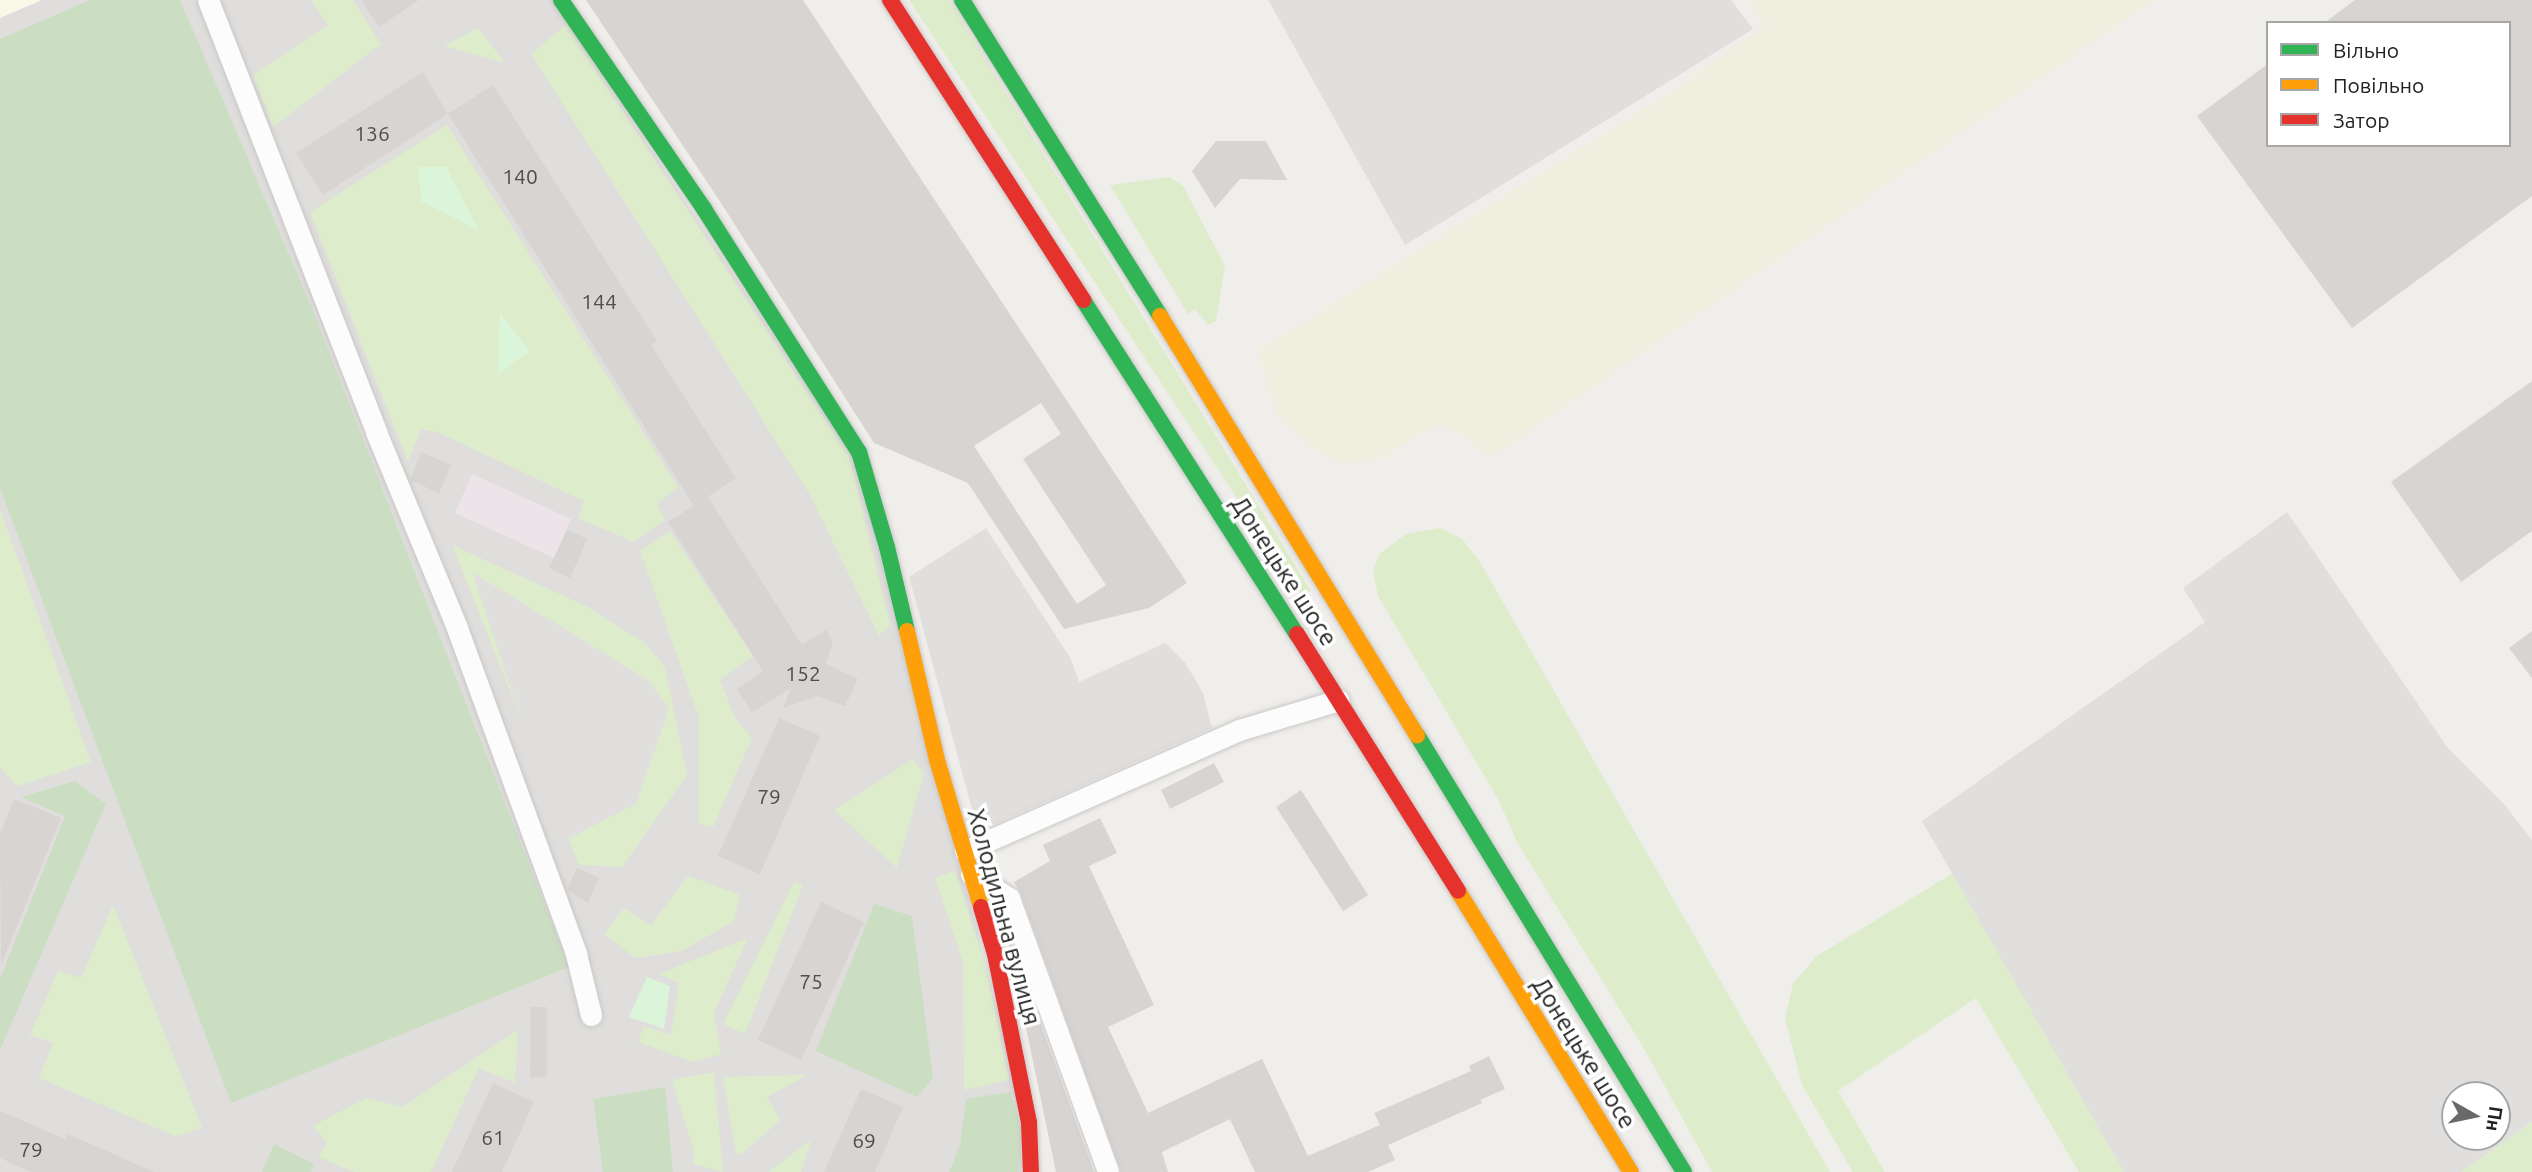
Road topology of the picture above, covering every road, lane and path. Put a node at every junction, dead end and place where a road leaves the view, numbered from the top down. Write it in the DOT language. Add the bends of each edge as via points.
graph roads {
  1 [pos="208,0"];
  2 [pos="561,0"];
  3 [pos="890,0"];
  4 [pos="962,0"];
  5 [pos="1339,700"];
  6 [pos="965,851"];
  7 [pos="971,874"];
  8 [pos="592,1015"];
  9 [pos="1031,1172"];
  10 [pos="1108,1172"];
  11 [pos="1631,1172"];
  12 [pos="1684,1172"];
  1 -- 8 [label="street" via="457,628 576,954"];
  2 -- 6 [label="main road, Холодильна вулиця" via="705,208 859,452 887,547 937,760"];
  3 -- 5 [label="main road, Донецьке шосе"];
  4 -- 12 [label="main road, Донецьке шосе"];
  5 -- 6 [label="street" via="1239,730"];
  5 -- 11 [label="main road, Донецьке шосе"];
  6 -- 7 [label="main road, Холодильна вулиця"];
  7 -- 9 [label="main road, Холодильна вулиця" via="1014,1039 1029,1123"];
  7 -- 10 [label="street" via="1009,898"];
}
